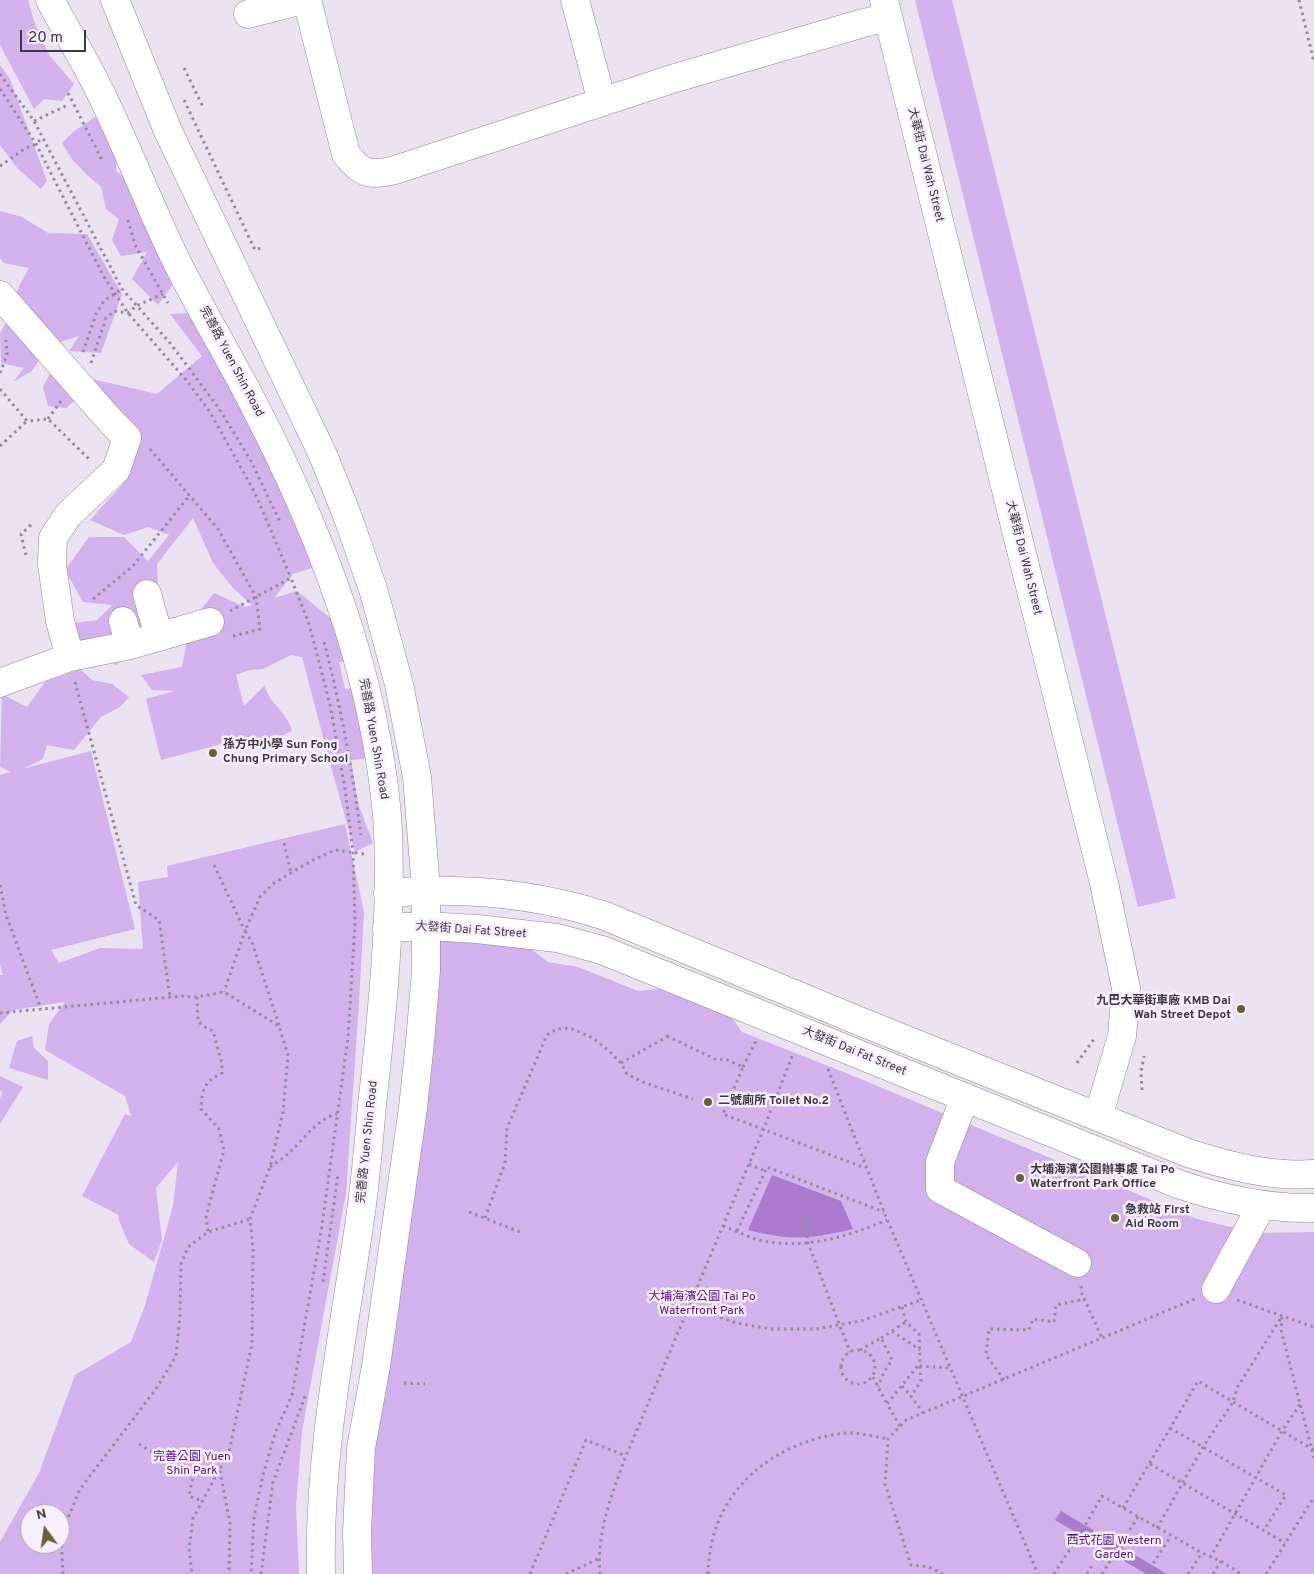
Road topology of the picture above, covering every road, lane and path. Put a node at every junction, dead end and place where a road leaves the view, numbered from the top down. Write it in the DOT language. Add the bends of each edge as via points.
graph roads {
  1 [pos="50,0"];
  2 [pos="115,0"];
  3 [pos="303,0"];
  4 [pos="307,0"];
  5 [pos="575,0"];
  6 [pos="1299,0"];
  7 [pos="886,8"];
  8 [pos="248,14"];
  9 [pos="1314,62"];
  10 [pos="184,68"];
  11 [pos="0,74"];
  12 [pos="0,89"];
  13 [pos="68,93"];
  14 [pos="182,94"];
  15 [pos="602,102"];
  16 [pos="68,105"];
  17 [pos="204,109"];
  18 [pos="34,121"];
  19 [pos="42,138"];
  20 [pos="36,144"];
  21 [pos="103,162"];
  22 [pos="0,166"];
  23 [pos="127,213"];
  24 [pos="261,248"];
  25 [pos="122,288"];
  26 [pos="115,294"];
  27 [pos="162,294"];
  28 [pos="0,295"];
  29 [pos="168,302"];
  30 [pos="136,306"];
  31 [pos="128,313"];
  32 [pos="5,333"];
  33 [pos="0,373"];
  34 [pos="71,376"];
  35 [pos="48,419"];
  36 [pos="27,421"];
  37 [pos="0,446"];
  38 [pos="148,446"];
  39 [pos="189,496"];
  40 [pos="283,530"];
  41 [pos="291,578"];
  42 [pos="147,594"];
  43 [pos="256,597"];
  44 [pos="94,598"];
  45 [pos="216,630"];
  46 [pos="323,636"];
  47 [pos="159,637"];
  48 [pos="72,668"];
  49 [pos="0,683"];
  50 [pos="362,836"];
  51 [pos="284,843"];
  52 [pos="363,845"];
  53 [pos="352,852"];
  54 [pos="372,857"];
  55 [pos="214,865"];
  56 [pos="291,873"];
  57 [pos="0,885"];
  58 [pos="426,890"];
  59 [pos="388,893"];
  60 [pos="427,926"];
  61 [pos="387,928"];
  62 [pos="245,931"];
  63 [pos="224,992"];
  64 [pos="197,997"];
  65 [pos="170,998"];
  66 [pos="41,1009"];
  67 [pos="0,1013"];
  68 [pos="279,1026"];
  69 [pos="761,1032"];
  70 [pos="796,1047"];
  71 [pos="621,1063"];
  72 [pos="743,1067"];
  73 [pos="828,1068"];
  74 [pos="964,1097"];
  75 [pos="694,1098"];
  76 [pos="337,1114"];
  77 [pos="1098,1117"];
  78 [pos="764,1128"];
  79 [pos="749,1164"];
  80 [pos="270,1167"];
  81 [pos="340,1167"];
  82 [pos="866,1169"];
  83 [pos="765,1171"];
  84 [pos="1314,1174"];
  85 [pos="1152,1194"];
  86 [pos="1262,1205"];
  87 [pos="1314,1208"];
  88 [pos="470,1212"];
  89 [pos="884,1212"];
  90 [pos="805,1216"];
  91 [pos="485,1218"];
  92 [pos="1144,1218"];
  93 [pos="250,1219"];
  94 [pos="887,1220"];
  95 [pos="723,1226"];
  96 [pos="738,1231"];
  97 [pos="208,1232"];
  98 [pos="520,1232"];
  99 [pos="808,1243"];
  100 [pos="1077,1263"];
  101 [pos="323,1282"];
  102 [pos="1216,1289"];
  103 [pos="1085,1299"];
  104 [pos="921,1300"];
  105 [pos="690,1306"];
  106 [pos="902,1306"];
  107 [pos="1282,1316"];
  108 [pos="906,1322"];
  109 [pos="840,1325"];
  110 [pos="1314,1326"];
  111 [pos="892,1331"];
  112 [pos="881,1338"];
  113 [pos="1102,1338"];
  114 [pos="860,1350"];
  115 [pos="920,1350"];
  116 [pos="850,1352"];
  117 [pos="920,1364"];
  118 [pos="950,1368"];
  119 [pos="873,1377"];
  120 [pos="1004,1380"];
  121 [pos="404,1383"];
  122 [pos="425,1384"];
  123 [pos="902,1386"];
  124 [pos="878,1387"];
  125 [pos="307,1388"];
  126 [pos="911,1396"];
  127 [pos="962,1398"];
  128 [pos="1233,1402"];
  129 [pos="1301,1403"];
  130 [pos="887,1404"];
  131 [pos="923,1414"];
  132 [pos="900,1426"];
  133 [pos="1170,1428"];
  134 [pos="1282,1431"];
  135 [pos="888,1438"];
  136 [pos="139,1444"];
  137 [pos="1204,1447"];
  138 [pos="1313,1450"];
  139 [pos="626,1456"];
  140 [pos="1314,1458"];
  141 [pos="1150,1464"];
  142 [pos="220,1470"];
  143 [pos="1256,1477"];
  144 [pos="1183,1484"];
  145 [pos="1314,1497"];
  146 [pos="202,1501"];
  147 [pos="1123,1508"];
  148 [pos="1236,1513"];
  149 [pos="1138,1517"];
  150 [pos="1157,1528"];
  151 [pos="1264,1530"];
  152 [pos="1171,1536"];
  153 [pos="1285,1543"];
  154 [pos="1202,1553"];
  155 [pos="1210,1558"];
  156 [pos="598,1559"];
  157 [pos="1221,1561"];
  158 [pos="1092,1565"];
  159 [pos="63,1574"];
  160 [pos="192,1574"];
  161 [pos="229,1574"];
  162 [pos="251,1574"];
  163 [pos="261,1574"];
  164 [pos="321,1574"];
  165 [pos="358,1574"];
  166 [pos="530,1574"];
  167 [pos="566,1574"];
  168 [pos="600,1574"];
  169 [pos="708,1574"];
  170 [pos="943,1574"];
  171 [pos="1038,1574"];
  172 [pos="1054,1574"];
  173 [pos="1087,1574"];
  174 [pos="1102,1574"];
  175 [pos="1146,1574"];
  176 [pos="1188,1574"];
  177 [pos="1212,1574"];
  178 [pos="1241,1574"];
  179 [pos="1266,1574"];
  1 -- 54 [label="main road, 完善路 Yuen Shin Road" via="104,98 173,256 256,409 325,561 350,632 379,757 387,813"];
  2 -- 58 [label="main road" via="168,131 323,455 373,589 409,730 418,786"];
  3 -- 8 [label="main road"];
  4 -- 15 [label="main road" via="346,154 365,172 377,175 395,170"];
  5 -- 15 [label="main road"];
  6 -- 9 [label="path"];
  7 -- 15 [label="main road" via="860,24"];
  7 -- 77 [label="main road, 大華街 Dai Wah Street" via="1104,883 1126,988 1122,1036"];
  10 -- 17 [label="path"];
  11 -- 18 [label="path"];
  12 -- 20 [label="path"];
  13 -- 21 [label="path"];
  14 -- 24 [label="path" via="255,250"];
  16 -- 18 [label="path"];
  18 -- 19 [label="path"];
  19 -- 20 [label="path"];
  19 -- 25 [label="path"];
  20 -- 22 [label="path"];
  20 -- 26 [label="path"];
  23 -- 27 [label="path" via="135,246"];
  25 -- 26 [label="path"];
  25 -- 30 [label="path"];
  26 -- 31 [label="path"];
  26 -- 34 [label="path" via="104,301 96,314"];
  27 -- 29 [label="path"];
  27 -- 30 [label="path"];
  28 -- 34 [label="main road"];
  30 -- 31 [label="path"];
  30 -- 40 [label="path" via="170,343 218,407 250,459"];
  31 -- 34 [label="path" via="114,311 106,318 91,364"];
  31 -- 41 [label="path" via="210,412 255,493"];
  32 -- 33 [label="path" via="7,355"];
  34 -- 35 [label="path"];
  34 -- 48 [label="main road" via="127,438 116,470 68,515 53,538 52,564 60,621"];
  36 -- 37 [label="path"];
  38 -- 39 [label="path"];
  39 -- 43 [label="path" via="218,529"];
  39 -- 44 [label="path" via="133,566"];
  41 -- 43 [label="path"];
  41 -- 53 [label="path" via="309,624 330,704"];
  42 -- 47 [label="main road"];
  43 -- 45 [label="path"];
  43 -- 45 [label="path" via="260,629"];
  45 -- 47 [label="main road"];
  46 -- 50 [label="path" via="348,744"];
  47 -- 48 [label="main road" via="126,633"];
  48 -- 49 [label="main road"];
  48 -- 65 [label="path" via="136,905 159,920"];
  51 -- 56 [label="path"];
  52 -- 54 [label="path"];
  53 -- 54 [label="path"];
  53 -- 56 [label="path" via="335,850"];
  53 -- 76 [label="path" via="355,924 348,1038"];
  54 -- 59 [label="main road, 完善路 Yuen Shin Road"];
  55 -- 62 [label="path"];
  56 -- 62 [label="path" via="260,897"];
  57 -- 66 [label="path" via="6,915"];
  58 -- 59 [label="main road"];
  58 -- 60 [label="main road"];
  58 -- 77 [label="main road" via="529,897 605,916"];
  59 -- 61 [label="main road, 完善路 Yuen Shin Road"];
  60 -- 61 [label="main road, 大發街 Dai Fat Street"];
  60 -- 74 [label="main road, 大發街 Dai Fat Street" via="557,938 602,950"];
  60 -- 165 [label="main road" via="413,1108 361,1448"];
  61 -- 164 [label="main road, 完善路 Yuen Shin Road" via="380,1034 361,1211 327,1440"];
  62 -- 63 [label="path"];
  62 -- 68 [label="path" via="252,942"];
  63 -- 64 [label="path"];
  63 -- 68 [label="path"];
  64 -- 65 [label="path"];
  64 -- 97 [label="path" via="198,1021 213,1031 222,1064 222,1072 211,1078 202,1092 201,1101 201,1109 219,1129 224,1150 206,1216"];
  65 -- 66 [label="path"];
  66 -- 67 [label="path"];
  68 -- 80 [label="path" via="288,1055 283,1112"];
  69 -- 72 [label="path"];
  70 -- 78 [label="path"];
  71 -- 72 [label="path" via="668,1036 717,1060 725,1059"];
  71 -- 75 [label="path" via="627,1074"];
  71 -- 91 [label="path" via="593,1038 570,1028 557,1029 547,1035 507,1128 505,1163"];
  72 -- 78 [label="path" via="723,1114"];
  73 -- 82 [label="path"];
  74 -- 86 [label="main road, 大發街 Dai Fat Street" via="1178,1184"];
  74 -- 100 [label="main road" via="940,1162 940,1189"];
  76 -- 80 [label="path" via="317,1126"];
  76 -- 162 [label="path" via="321,1232 292,1395 276,1432 254,1517"];
  77 -- 84 [label="main road" via="1225,1165 1278,1174"];
  78 -- 79 [label="path"];
  78 -- 82 [label="path"];
  79 -- 83 [label="path"];
  79 -- 95 [label="path"];
  80 -- 93 [label="path"];
  81 -- 101 [label="path"];
  82 -- 89 [label="path"];
  83 -- 89 [label="path" via="767,1167"];
  83 -- 96 [label="path"];
  85 -- 92 [label="path"];
  86 -- 87 [label="main road, 大發街 Dai Fat Street"];
  86 -- 102 [label="main road"];
  88 -- 91 [label="path"];
  89 -- 94 [label="path"];
  90 -- 99 [label="path"];
  91 -- 98 [label="path"];
  93 -- 97 [label="path"];
  93 -- 142 [label="path" via="252,1344 229,1452"];
  94 -- 99 [label="path" via="838,1238"];
  94 -- 104 [label="path"];
  95 -- 96 [label="path"];
  95 -- 105 [label="path"];
  96 -- 99 [label="path" via="761,1240 792,1245"];
  97 -- 159 [label="path" via="188,1247 181,1264 176,1356 156,1389 80,1489 61,1535"];
  99 -- 109 [label="path"];
  100 -- 103 [label="path"];
  102 -- 107 [label="path"];
  102 -- 113 [label="path"];
  103 -- 113 [label="path"];
  103 -- 120 [label="path" via="1056,1305 1054,1322 1033,1319 1029,1330 989,1329 986,1355"];
  104 -- 106 [label="path"];
  104 -- 118 [label="path"];
  105 -- 109 [label="path" via="736,1323 771,1329 816,1329"];
  105 -- 139 [label="path"];
  106 -- 108 [label="path"];
  106 -- 109 [label="path" via="860,1322"];
  107 -- 110 [label="path"];
  107 -- 128 [label="path" via="1236,1390"];
  107 -- 129 [label="path" via="1282,1330"];
  108 -- 111 [label="path"];
  108 -- 115 [label="path" via="919,1334"];
  109 -- 116 [label="path"];
  111 -- 112 [label="path"];
  111 -- 115 [label="path"];
  112 -- 114 [label="path"];
  112 -- 124 [label="path" via="892,1360"];
  113 -- 120 [label="path"];
  114 -- 116 [label="path"];
  114 -- 119 [label="path" via="874,1359"];
  115 -- 117 [label="path"];
  116 -- 119 [label="path" via="840,1367 848,1382 857,1385"];
  117 -- 118 [label="path"];
  117 -- 123 [label="path"];
  117 -- 126 [label="path" via="921,1380"];
  118 -- 127 [label="path"];
  119 -- 124 [label="path"];
  120 -- 127 [label="path"];
  121 -- 122 [label="path"];
  123 -- 126 [label="path"];
  123 -- 130 [label="path"];
  124 -- 130 [label="path"];
  125 -- 163 [label="path" via="273,1482"];
  126 -- 131 [label="path"];
  127 -- 131 [label="path"];
  127 -- 171 [label="path"];
  128 -- 133 [label="path" via="1198,1381"];
  128 -- 134 [label="path"];
  128 -- 137 [label="path"];
  129 -- 134 [label="path"];
  129 -- 138 [label="path"];
  130 -- 132 [label="path"];
  131 -- 132 [label="path" via="906,1420"];
  132 -- 135 [label="path"];
  133 -- 137 [label="path"];
  133 -- 141 [label="path"];
  134 -- 138 [label="path"];
  134 -- 143 [label="path"];
  135 -- 169 [label="path" via="850,1433 819,1438 780,1452 756,1470 723,1510 714,1534"];
  135 -- 170 [label="path" via="885,1484 911,1565 929,1567"];
  136 -- 146 [label="path" via="193,1477 189,1496"];
  137 -- 143 [label="path"];
  137 -- 144 [label="path"];
  138 -- 140 [label="path"];
  139 -- 156 [label="path" via="609,1500"];
  139 -- 166 [label="path" via="586,1440"];
  141 -- 144 [label="path"];
  141 -- 147 [label="path"];
  142 -- 146 [label="path"];
  142 -- 161 [label="path" via="230,1524"];
  143 -- 148 [label="path"];
  143 -- 151 [label="path" via="1286,1495"];
  144 -- 148 [label="path"];
  144 -- 150 [label="path"];
  145 -- 153 [label="path"];
  146 -- 160 [label="path" via="193,1518 189,1549"];
  147 -- 149 [label="path"];
  147 -- 172 [label="path" via="1102,1496"];
  148 -- 151 [label="path"];
  148 -- 155 [label="path"];
  149 -- 150 [label="path"];
  149 -- 174 [label="path"];
  150 -- 152 [label="path"];
  151 -- 153 [label="path"];
  152 -- 154 [label="path"];
  152 -- 175 [label="path"];
  153 -- 179 [label="path"];
  154 -- 155 [label="path"];
  154 -- 176 [label="path"];
  155 -- 157 [label="path"];
  156 -- 167 [label="path"];
  156 -- 168 [label="path"];
  157 -- 177 [label="path"];
  157 -- 178 [label="path"];
  158 -- 173 [label="path"];
}
